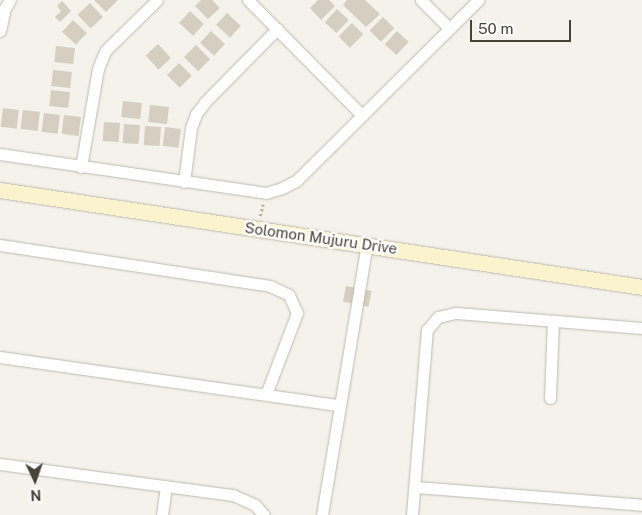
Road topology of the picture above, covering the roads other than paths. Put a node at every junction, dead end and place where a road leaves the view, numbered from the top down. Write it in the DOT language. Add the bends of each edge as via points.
graph roads {
  1 [pos="10,0"];
  2 [pos="157,0"];
  3 [pos="248,0"];
  4 [pos="421,0"];
  5 [pos="478,0"];
  6 [pos="277,28"];
  7 [pos="449,28"];
  8 [pos="0,31"];
  9 [pos="362,115"];
  10 [pos="0,154"];
  11 [pos="81,167"];
  12 [pos="184,182"];
  13 [pos="0,190"];
  14 [pos="367,244"];
  15 [pos="0,245"];
  16 [pos="642,287"];
  17 [pos="553,321"];
  18 [pos="642,328"];
  19 [pos="0,357"];
  20 [pos="266,394"];
  21 [pos="550,398"];
  22 [pos="339,405"];
  23 [pos="0,464"];
  24 [pos="166,486"];
  25 [pos="415,487"];
  26 [pos="642,505"];
  27 [pos="162,515"];
  28 [pos="264,515"];
  29 [pos="322,515"];
  30 [pos="412,515"];
  1 -- 8 [label="street"];
  2 -- 11 [label="street" via="106,50 98,69"];
  3 -- 6 [label="street"];
  4 -- 7 [label="street"];
  5 -- 7 [label="street"];
  6 -- 9 [label="street"];
  6 -- 12 [label="street" via="196,114"];
  7 -- 9 [label="street"];
  9 -- 12 [label="street" via="296,181 266,193"];
  10 -- 11 [label="street"];
  11 -- 12 [label="street"];
  13 -- 14 [label="street, Solomon Mujuru Drive"];
  14 -- 16 [label="street, Solomon Mujuru Drive"];
  14 -- 22 [label="street"];
  15 -- 20 [label="street" via="270,286 289,295 297,313"];
  17 -- 18 [label="street"];
  17 -- 21 [label="street"];
  17 -- 25 [label="street" via="456,313 438,318 427,330"];
  19 -- 20 [label="street"];
  20 -- 22 [label="street"];
  22 -- 29 [label="street"];
  23 -- 24 [label="street"];
  24 -- 27 [label="street"];
  24 -- 28 [label="street" via="234,495 255,505"];
  25 -- 26 [label="street"];
  25 -- 30 [label="street"];
}
